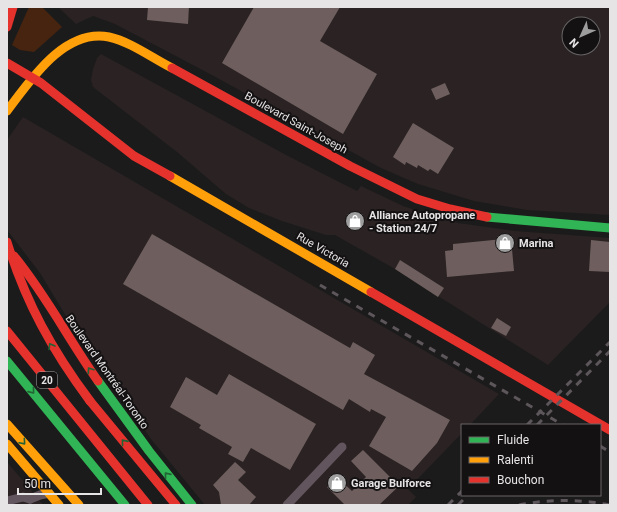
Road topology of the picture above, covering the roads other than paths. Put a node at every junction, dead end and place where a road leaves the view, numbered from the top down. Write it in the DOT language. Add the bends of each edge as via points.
graph roads {
  1 [pos="13,7"];
  2 [pos="7,26"];
  3 [pos="7,63"];
  4 [pos="32,77"];
  5 [pos="7,111"];
  6 [pos="610,228"];
  7 [pos="7,242"];
  8 [pos="7,249"];
  9 [pos="7,331"];
  10 [pos="7,361"];
  11 [pos="7,424"];
  12 [pos="600,424"];
  13 [pos="601,425"];
  14 [pos="610,430"];
  15 [pos="7,444"];
  16 [pos="342,447"];
  17 [pos="49,494"];
  18 [pos="7,501"];
  19 [pos="32,502"];
  20 [pos="59,505"];
  21 [pos="79,505"];
  22 [pos="125,505"];
  23 [pos="148,505"];
  24 [pos="176,505"];
  25 [pos="192,505"];
  26 [pos="287,505"];
  1 -- 2 [label="main road"];
  3 -- 4 [label="main road, Rue Victoria"];
  4 -- 5 [label="main road, Boulevard Saint-Joseph"];
  4 -- 6 [label="main road, Boulevard Saint-Joseph" via="55,55 77,41 94,37 114,39 350,166 417,199 487,217"];
  4 -- 12 [label="main road, Rue Victoria" via="134,156"];
  24 -- 7 [label="main road, one-way, bridge" via="62,363 37,321 22,288"];
  25 -- 8 [label="main road, Boulevard Montréal-Toronto, one-way" via="113,404 28,274"];
  9 -- 23 [label="main road, 20"];
  10 -- 22 [label="main road, 20, one-way"];
  11 -- 21 [label="main road, one-way"];
  13 -- 14 [label="main road, Rue Victoria"];
  15 -- 17 [label="main road"];
  16 -- 26 [label="street"];
  17 -- 19 [label="street" via="40,495"];
  17 -- 20 [label="main road"];
  18 -- 19 [label="street" via="23,497"];
}
